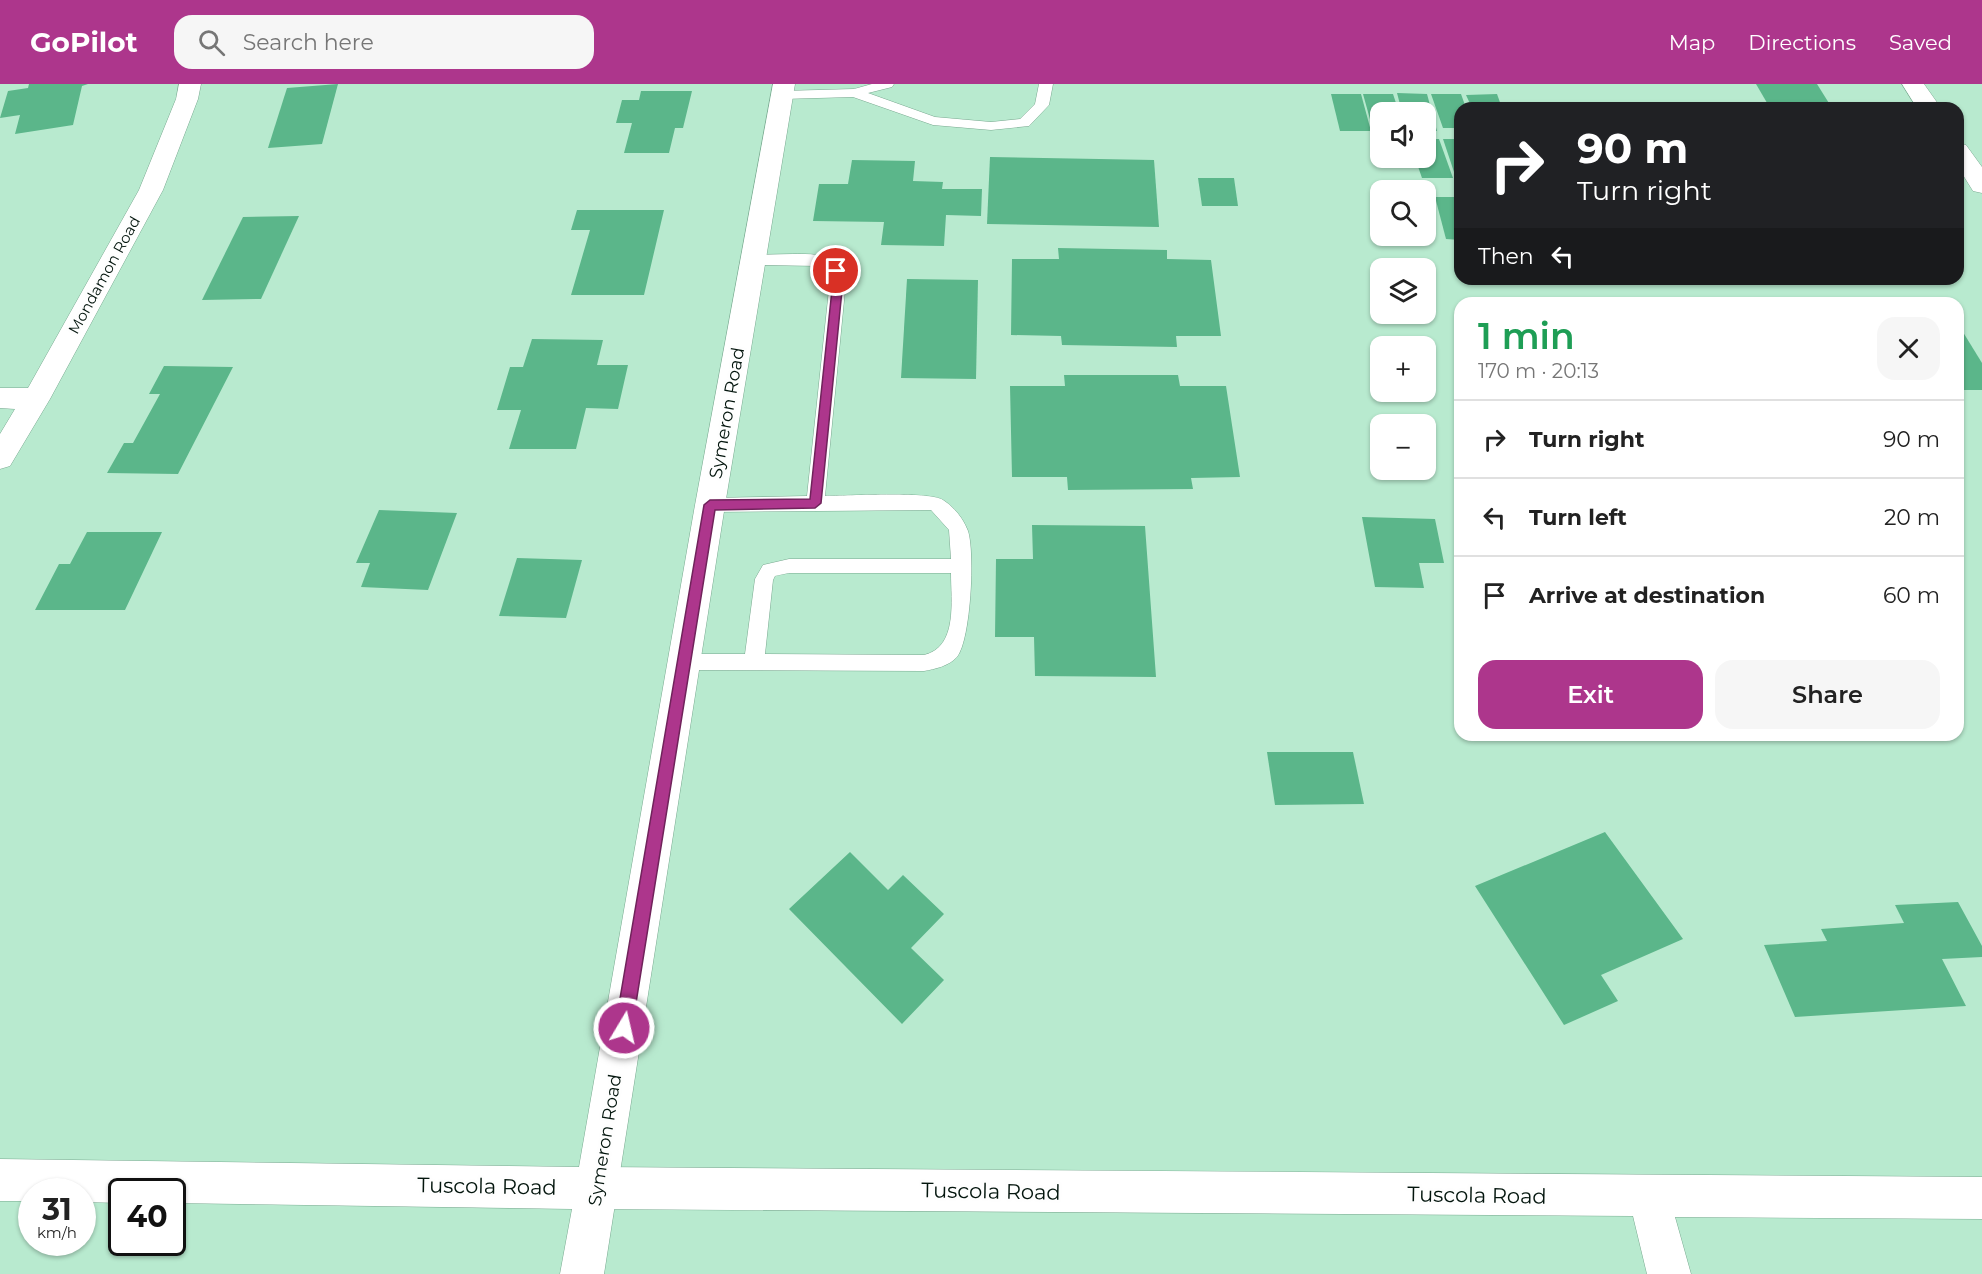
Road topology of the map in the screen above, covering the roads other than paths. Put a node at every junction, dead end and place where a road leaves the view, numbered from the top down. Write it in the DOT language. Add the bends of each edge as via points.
graph roads {
  1 [pos="190,84"];
  2 [pos="887,84"];
  3 [pos="1046,84"];
  4 [pos="1913,84"];
  5 [pos="783,89"];
  6 [pos="854,93"];
  7 [pos="1925,102"];
  8 [pos="1964,159"];
  9 [pos="1982,185"];
  10 [pos="754,260"];
  11 [pos="0,398"];
  12 [pos="36,399"];
  13 [pos="0,458"];
  14 [pos="815,503"];
  15 [pos="710,505"];
  16 [pos="960,566"];
  17 [pos="684,662"];
  18 [pos="754,663"];
  19 [pos="0,1180"];
  20 [pos="597,1188"];
  21 [pos="1649,1197"];
  22 [pos="1982,1198"];
  23 [pos="582,1274"];
  24 [pos="1669,1274"];
  1 -- 12 [label="street, Mondamon Road" via="151,189"];
  2 -- 6 [label="lane"];
  3 -- 6 [label="lane" via="1042,105 1023,123 991,126 933,121"];
  4 -- 7 [label="street"];
  5 -- 6 [label="lane"];
  5 -- 10 [label="street, Symeron Road"];
  8 -- 9 [label="street"];
  10 -- 14 [label="lane" via="818,260 831,264 838,280"];
  10 -- 15 [label="street, Symeron Road"];
  11 -- 12 [label="street"];
  12 -- 13 [label="street, Mondamon Road"];
  14 -- 15 [label="lane"];
  14 -- 16 [label="lane" via="934,503 958,525"];
  15 -- 17 [label="street, Symeron Road"];
  16 -- 18 [label="lane" via="958,630 952,648 938,660"];
  16 -- 18 [label="lane" via="777,566 764,579"];
  17 -- 18 [label="lane"];
  17 -- 20 [label="street, Symeron Road"];
  19 -- 20 [label="street, Tuscola Road"];
  20 -- 21 [label="street, Tuscola Road"];
  20 -- 23 [label="street, Symeron Road"];
  21 -- 22 [label="street, Tuscola Road"];
  21 -- 24 [label="street"];
}
